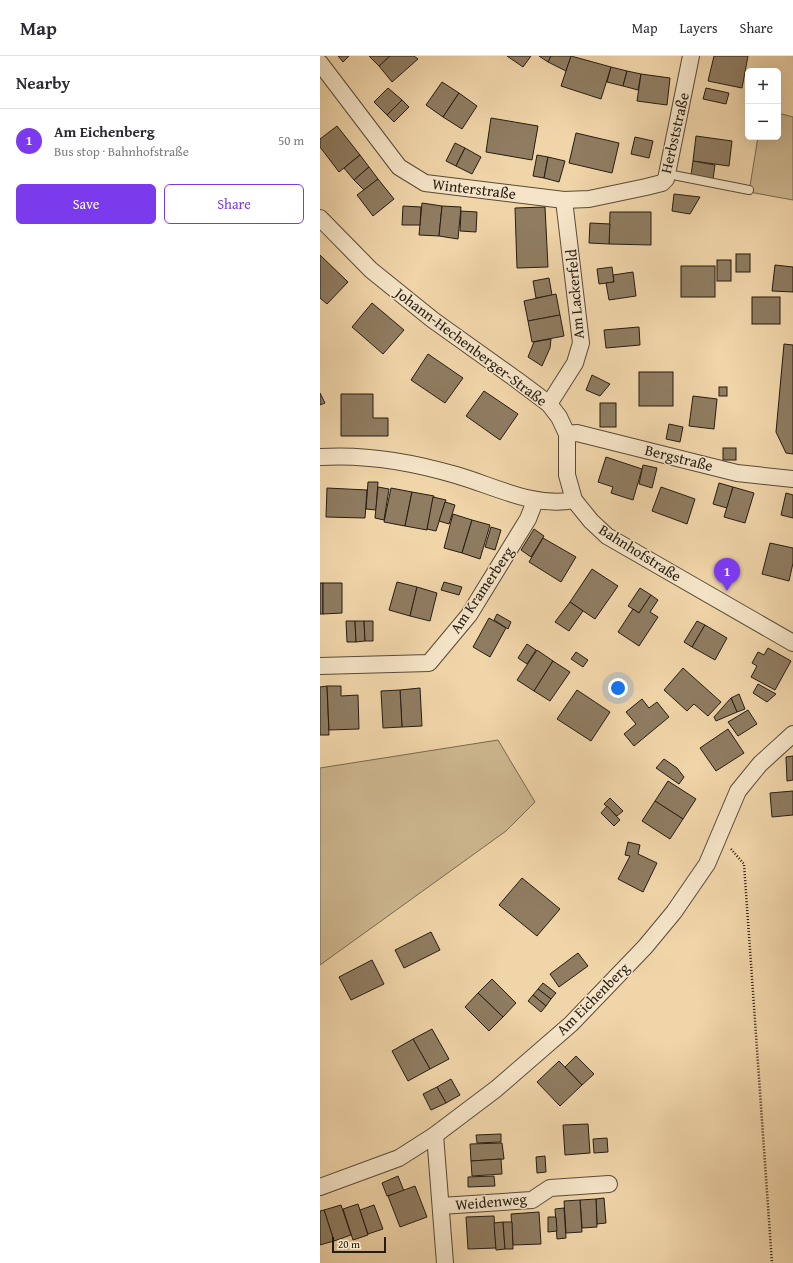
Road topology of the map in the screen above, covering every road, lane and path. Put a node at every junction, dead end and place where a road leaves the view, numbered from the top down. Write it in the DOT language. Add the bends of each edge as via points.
graph roads {
  1 [pos="691,56"];
  2 [pos="320,63"];
  3 [pos="668,174"];
  4 [pos="749,190"];
  5 [pos="564,200"];
  6 [pos="320,218"];
  7 [pos="548,404"];
  8 [pos="567,434"];
  9 [pos="320,457"];
  10 [pos="793,479"];
  11 [pos="535,500"];
  12 [pos="574,500"];
  13 [pos="793,643"];
  14 [pos="320,666"];
  15 [pos="793,734"];
  16 [pos="719,835"];
  17 [pos="435,1135"];
  18 [pos="609,1184"];
  19 [pos="320,1187"];
  20 [pos="441,1206"];
  21 [pos="445,1263"];
  22 [pos="772,1263"];
  1 -- 3 [label="street, Herbststraße"];
  2 -- 5 [label="street, Winterstraße" via="399,167 425,182"];
  3 -- 4 [label="lane"];
  3 -- 5 [label="street, Herbststraße" via="662,183 646,187 589,199"];
  5 -- 7 [label="street, Am Lackerfeld" via="581,343 575,363"];
  6 -- 7 [label="street, Johann-Hechenberger-Straße" via="371,270 433,320"];
  7 -- 8 [label="street, Johann-Hechenberger-Straße" via="559,417"];
  8 -- 10 [label="street, Bergstraße" via="577,433 737,473"];
  8 -- 12 [label="street, Johann-Hechenberger-Straße" via="567,475"];
  9 -- 11 [label="street" via="380,458 455,474"];
  11 -- 12 [label="street"];
  11 -- 14 [label="street, Am Kramerberg" via="528,519 469,615 429,663"];
  12 -- 13 [label="street, Bahnhofstraße" via="590,521 608,536"];
  15 -- 16 [label="street, Am Eichenberg" via="760,764 738,791"];
  16 -- 17 [label="street, Am Eichenberg" via="707,864 640,952 571,1024 496,1089"];
  16 -- 22 [label="path" via="744,864"];
  17 -- 19 [label="street, Am Eichenberg" via="398,1158"];
  17 -- 20 [label="street"];
  18 -- 20 [label="street, Weidenweg" via="550,1188 532,1200"];
  20 -- 21 [label="street"];
}
